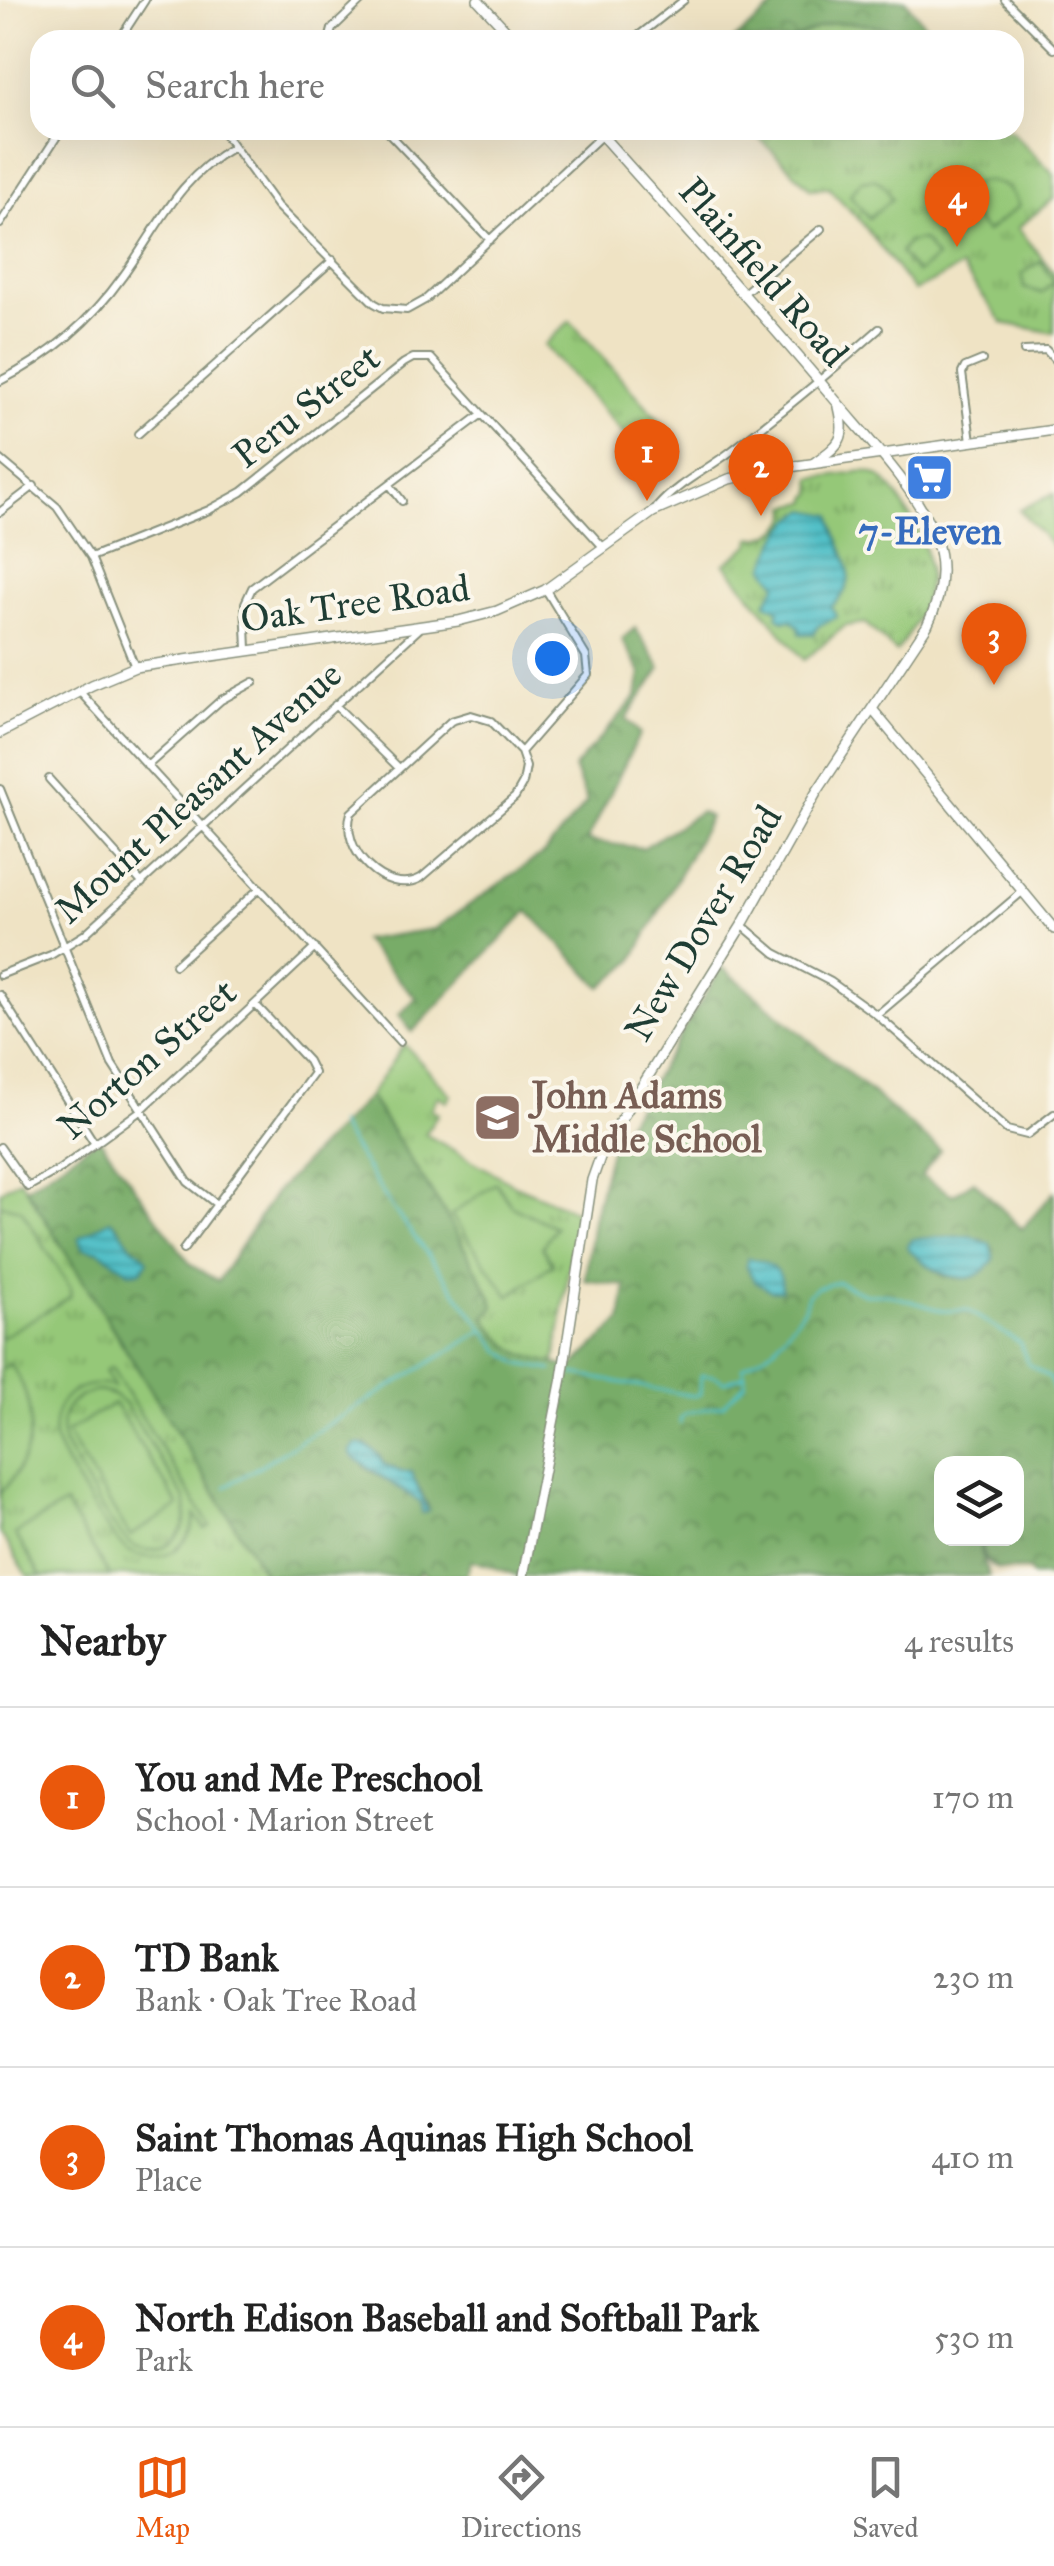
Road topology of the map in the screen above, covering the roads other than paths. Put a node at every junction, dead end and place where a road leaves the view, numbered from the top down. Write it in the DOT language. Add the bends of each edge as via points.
graph roads {
  1 [pos="145,0"];
  2 [pos="362,0"];
  3 [pos="478,0"];
  4 [pos="684,0"];
  5 [pos="1004,0"];
  6 [pos="126,30"];
  7 [pos="332,30"];
  8 [pos="506,30"];
  9 [pos="646,30"];
  10 [pos="1054,48"];
  11 [pos="55,140"];
  12 [pos="228,140"];
  13 [pos="395,140"];
  14 [pos="593,140"];
  15 [pos="606,140"];
  16 [pos="233,147"];
  17 [pos="0,224"];
  18 [pos="821,229"];
  19 [pos="490,240"];
  20 [pos="333,260"];
  21 [pos="745,292"];
  22 [pos="879,329"];
  23 [pos="1024,351"];
  24 [pos="1054,359"];
  25 [pos="982,360"];
  26 [pos="0,381"];
  27 [pos="820,382"];
  28 [pos="838,404"];
  29 [pos="482,414"];
  30 [pos="1054,430"];
  31 [pos="138,434"];
  32 [pos="972,442"];
  33 [pos="882,455"];
  34 [pos="0,459"];
  35 [pos="812,464"];
  36 [pos="390,485"];
  37 [pos="34,486"];
  38 [pos="402,500"];
  39 [pos="0,512"];
  40 [pos="653,512"];
  41 [pos="604,548"];
  42 [pos="90,557"];
  43 [pos="545,590"];
  44 [pos="419,628"];
  45 [pos="248,649"];
  46 [pos="135,667"];
  47 [pos="254,682"];
  48 [pos="79,692"];
  49 [pos="335,705"];
  50 [pos="872,709"];
  51 [pos="0,732"];
  52 [pos="521,752"];
  53 [pos="147,766"];
  54 [pos="398,767"];
  55 [pos="49,779"];
  56 [pos="0,789"];
  57 [pos="204,828"];
  58 [pos="142,883"];
  59 [pos="260,888"];
  60 [pos="1022,892"];
  61 [pos="742,926"];
  62 [pos="1054,929"];
  63 [pos="315,948"];
  64 [pos="65,949"];
  65 [pos="175,966"];
  66 [pos="0,975"];
  67 [pos="0,996"];
  68 [pos="255,1004"];
  69 [pos="877,1015"];
  70 [pos="400,1042"];
  71 [pos="140,1111"];
  72 [pos="1054,1114"];
  73 [pos="95,1144"];
  74 [pos="0,1147"];
  75 [pos="215,1203"];
  76 [pos="183,1250"];
  77 [pos="524,1576"];
  1 -- 6 [label="street"];
  2 -- 7 [label="street"];
  3 -- 8 [label="street"];
  4 -- 9 [label="street"];
  5 -- 10 [label="street"];
  11 -- 17 [label="street"];
  12 -- 16 [label="street"];
  13 -- 19 [label="street"];
  14 -- 19 [label="street"];
  15 -- 21 [label="street, Plainfield Road"];
  16 -- 20 [label="street" via="277,206"];
  16 -- 26 [label="street" via="184,184 88,319"];
  18 -- 21 [label="street"];
  19 -- 20 [label="street" via="408,310 374,304"];
  20 -- 31 [label="street"];
  21 -- 27 [label="street, Plainfield Road"];
  22 -- 27 [label="street"];
  23 -- 24 [label="street" via="1046,350"];
  25 -- 32 [label="street" via="962,373"];
  27 -- 28 [label="street, Plainfield Road"];
  27 -- 40 [label="street"];
  28 -- 33 [label="street, Plainfield Road"];
  28 -- 35 [label="street" via="839,442"];
  29 -- 36 [label="street"];
  29 -- 41 [label="street, Peru Street"];
  29 -- 42 [label="street, Peru Street" via="431,358 414,358 242,492"];
  30 -- 32 [label="street, Oak Tree Road"];
  32 -- 33 [label="street, Oak Tree Road"];
  33 -- 35 [label="street, Oak Tree Road"];
  33 -- 50 [label="street, New Dover Road" via="930,527 941,574 928,626"];
  34 -- 37 [label="street"];
  35 -- 40 [label="street, Oak Tree Road" via="728,479"];
  36 -- 38 [label="street"];
  36 -- 45 [label="street" via="252,588 245,603"];
  37 -- 39 [label="street"];
  37 -- 42 [label="street"];
  40 -- 41 [label="street, Oak Tree Road"];
  41 -- 43 [label="street, Oak Tree Road"];
  42 -- 46 [label="street"];
  43 -- 44 [label="street, Oak Tree Road" via="496,611"];
  43 -- 52 [label="street" via="586,656 588,675"];
  44 -- 45 [label="street, Oak Tree Road"];
  44 -- 49 [label="street, Mount Pleasant Avenue"];
  45 -- 46 [label="street, Oak Tree Road"];
  46 -- 48 [label="street, Oak Tree Road"];
  47 -- 53 [label="street" via="221,700"];
  48 -- 51 [label="street, Oak Tree Road"];
  48 -- 53 [label="street"];
  49 -- 54 [label="street"];
  49 -- 57 [label="street, Mount Pleasant Avenue"];
  50 -- 60 [label="street"];
  50 -- 61 [label="street, New Dover Road"];
  52 -- 54 [label="street" via="491,721 464,716"];
  52 -- 54 [label="street" via="525,775 514,797 421,878 402,884 380,876 348,832 354,807"];
  53 -- 57 [label="street"];
  55 -- 58 [label="street"];
  56 -- 64 [label="street"];
  57 -- 58 [label="street, Mount Pleasant Avenue"];
  57 -- 59 [label="street"];
  58 -- 64 [label="street, Mount Pleasant Avenue"];
  59 -- 63 [label="street"];
  59 -- 65 [label="street"];
  60 -- 62 [label="street"];
  60 -- 69 [label="street"];
  61 -- 69 [label="street"];
  61 -- 77 [label="street, New Dover Road" via="596,1166"];
  63 -- 68 [label="street, Norton Street"];
  63 -- 70 [label="street"];
  64 -- 66 [label="street, Mount Pleasant Avenue"];
  64 -- 71 [label="street" via="112,1064"];
  67 -- 73 [label="street"];
  68 -- 71 [label="street, Norton Street"];
  68 -- 75 [label="street" via="314,1073"];
  69 -- 72 [label="street" via="1007,1130 1026,1135"];
  71 -- 73 [label="street, Norton Street"];
  71 -- 75 [label="street" via="188,1182"];
  73 -- 74 [label="street, Norton Street" via="34,1185 24,1185"];
  75 -- 76 [label="street"];
}
